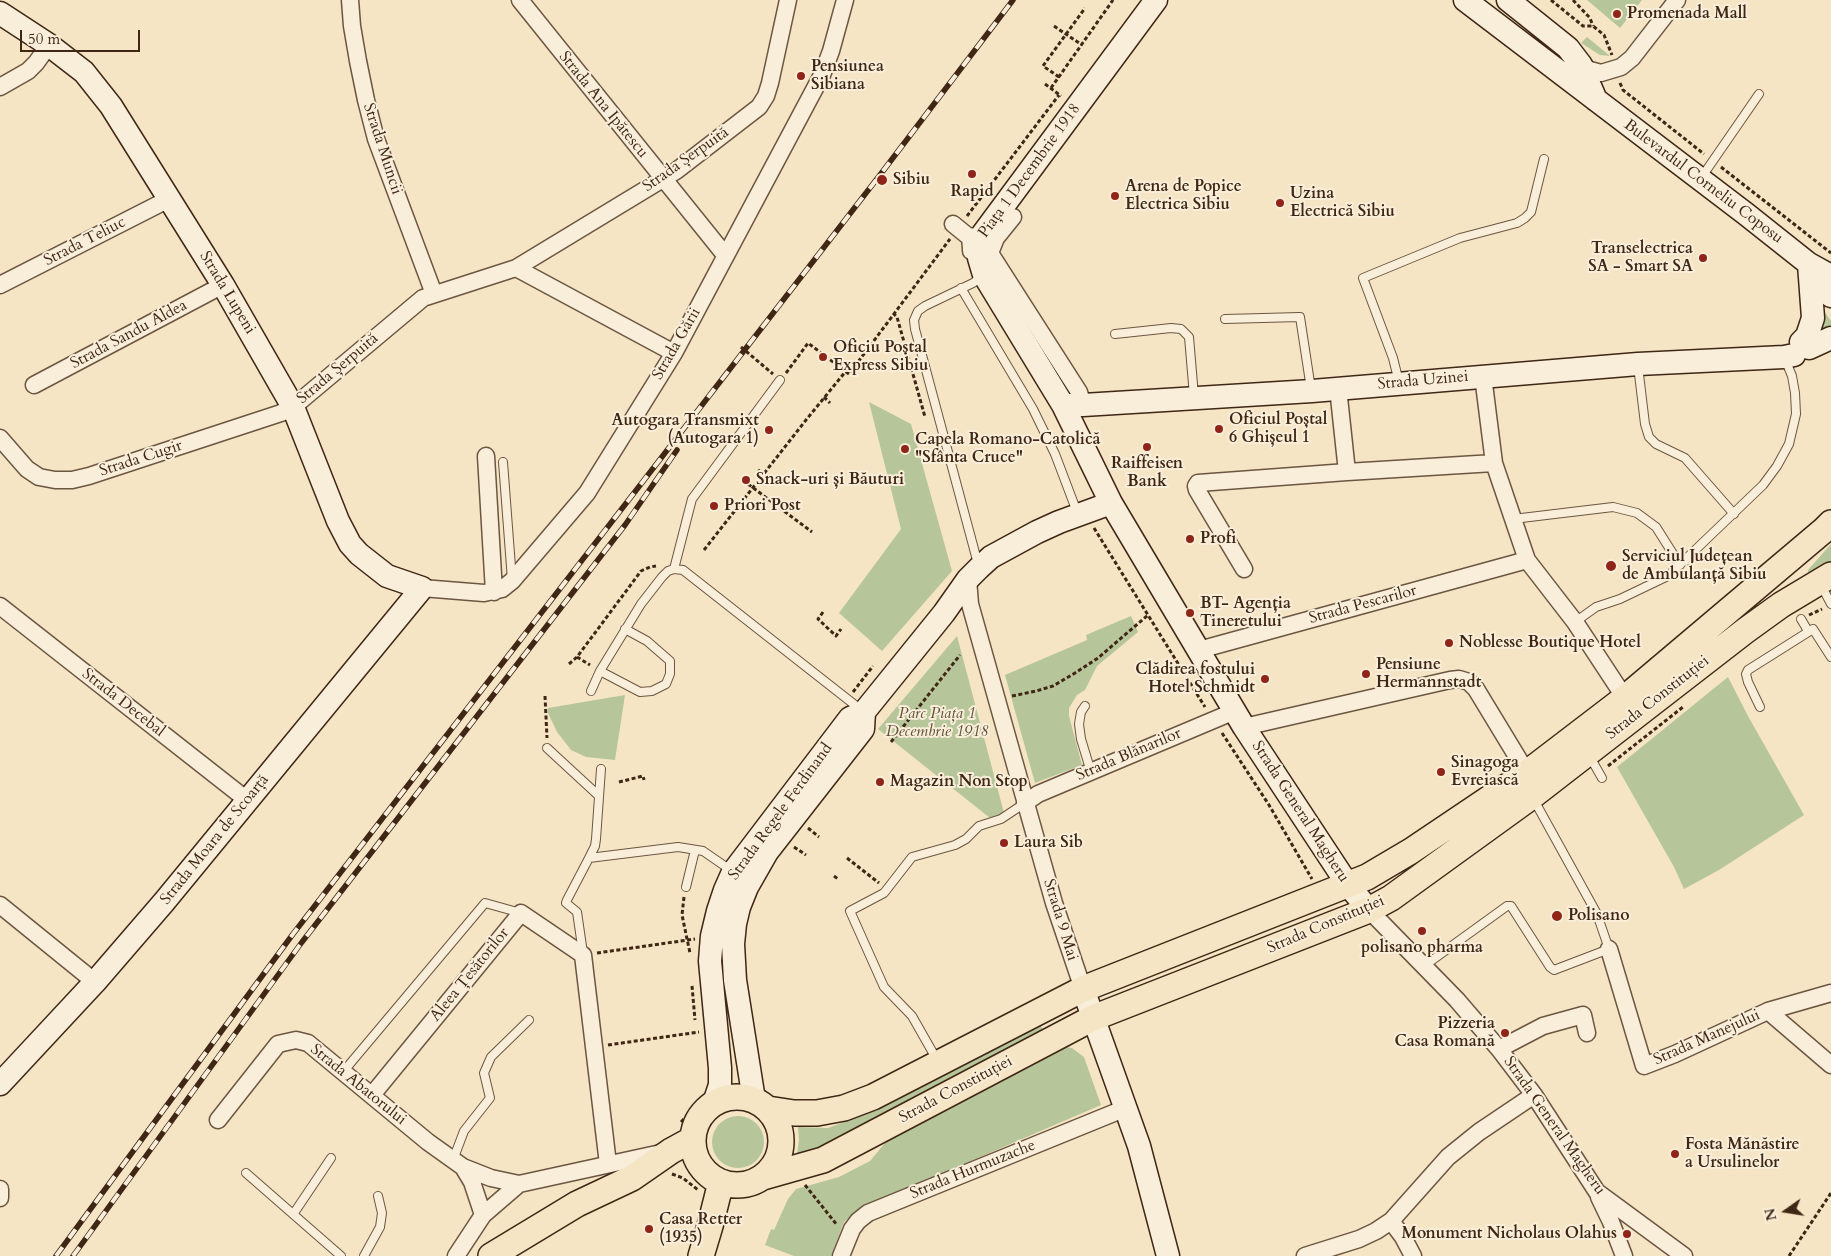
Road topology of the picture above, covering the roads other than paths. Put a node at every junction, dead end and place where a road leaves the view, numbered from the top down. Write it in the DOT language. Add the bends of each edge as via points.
graph roads {
  1 [pos="350,0"];
  2 [pos="520,0"];
  3 [pos="788,0"];
  4 [pos="845,0"];
  5 [pos="1156,0"];
  6 [pos="1465,0"];
  7 [pos="1508,0"];
  8 [pos="1677,0"];
  9 [pos="0,13"];
  10 [pos="49,45"];
  11 [pos="1581,65"];
  12 [pos="0,87"];
  13 [pos="1759,94"];
  14 [pos="1597,101"];
  15 [pos="1544,159"];
  16 [pos="663,178"];
  17 [pos="1700,179"];
  18 [pos="170,199"];
  19 [pos="1013,217"];
  20 [pos="953,224"];
  21 [pos="980,250"];
  22 [pos="725,256"];
  23 [pos="1809,264"];
  24 [pos="516,268"];
  25 [pos="1831,276"];
  26 [pos="981,277"];
  27 [pos="0,285"];
  28 [pos="223,285"];
  29 [pos="961,288"];
  30 [pos="434,294"];
  31 [pos="1831,296"];
  32 [pos="1225,319"];
  33 [pos="1115,334"];
  34 [pos="1831,338"];
  35 [pos="1795,351"];
  36 [pos="674,353"];
  37 [pos="1638,364"];
  38 [pos="1483,376"];
  39 [pos="780,380"];
  40 [pos="1399,384"];
  41 [pos="34,385"];
  42 [pos="1338,388"];
  43 [pos="1312,391"];
  44 [pos="1194,398"];
  45 [pos="1073,405"];
  46 [pos="293,406"];
  47 [pos="0,438"];
  48 [pos="486,456"];
  49 [pos="504,462"];
  50 [pos="1494,463"];
  51 [pos="1347,472"];
  52 [pos="1111,503"];
  53 [pos="1081,514"];
  54 [pos="1734,514"];
  55 [pos="1513,519"];
  56 [pos="1831,523"];
  57 [pos="1528,560"];
  58 [pos="1680,565"];
  59 [pos="674,567"];
  60 [pos="1244,569"];
  61 [pos="974,574"];
  62 [pos="1825,578"];
  63 [pos="512,582"];
  64 [pos="422,588"];
  65 [pos="494,592"];
  66 [pos="1831,604"];
  67 [pos="0,606"];
  68 [pos="1801,619"];
  69 [pos="1575,622"];
  70 [pos="625,629"];
  71 [pos="1808,631"];
  72 [pos="1199,650"];
  73 [pos="1831,658"];
  74 [pos="600,671"];
  75 [pos="591,691"];
  76 [pos="1624,698"];
  77 [pos="1085,706"];
  78 [pos="1760,707"];
  79 [pos="864,712"];
  80 [pos="1240,719"];
  81 [pos="547,748"];
  82 [pos="602,768"];
  83 [pos="1091,772"];
  84 [pos="1529,784"];
  85 [pos="599,796"];
  86 [pos="247,800"];
  87 [pos="1025,803"];
  88 [pos="1566,838"];
  89 [pos="1557,842"];
  90 [pos="695,850"];
  91 [pos="589,858"];
  92 [pos="733,872"];
  93 [pos="1348,885"];
  94 [pos="686,887"];
  95 [pos="0,905"];
  96 [pos="1369,910"];
  97 [pos="521,913"];
  98 [pos="1610,949"];
  99 [pos="583,955"];
  100 [pos="1424,966"];
  101 [pos="95,982"];
  102 [pos="1083,989"];
  103 [pos="1831,993"];
  104 [pos="1768,1011"];
  105 [pos="1093,1018"];
  106 [pos="529,1020"];
  107 [pos="1587,1033"];
  108 [pos="1499,1049"];
  109 [pos="939,1064"];
  110 [pos="1831,1065"];
  111 [pos="344,1072"];
  112 [pos="0,1084"];
  113 [pos="372,1095"];
  114 [pos="1534,1095"];
  115 [pos="706,1103"];
  116 [pos="761,1104"];
  117 [pos="1126,1108"];
  118 [pos="218,1120"];
  119 [pos="686,1131"];
  120 [pos="671,1151"];
  121 [pos="331,1158"];
  122 [pos="458,1163"];
  123 [pos="608,1164"];
  124 [pos="246,1173"];
  125 [pos="763,1177"];
  126 [pos="519,1184"];
  127 [pos="711,1187"];
  128 [pos="0,1189"];
  129 [pos="1597,1192"];
  130 [pos="378,1196"];
  131 [pos="0,1198"];
  132 [pos="294,1213"];
  133 [pos="483,1215"];
  134 [pos="1391,1221"];
  135 [pos="1678,1255"];
  136 [pos="341,1256"];
  137 [pos="364,1256"];
  138 [pos="456,1256"];
  139 [pos="491,1256"];
  140 [pos="701,1256"];
  141 [pos="842,1256"];
  142 [pos="1168,1256"];
  143 [pos="1305,1256"];
  144 [pos="1413,1256"];
  145 [pos="1624,1256"];
  1 -- 30 [label="street, Strada Muncii" via="358,62 376,139"];
  2 -- 16 [label="street, Strada Ana Ipătescu"];
  3 -- 16 [label="street, Strada Șerpuită" via="770,83 759,107"];
  4 -- 22 [label="street, Strada Gării" via="822,75"];
  5 -- 21 [label="street, Piața 1 Decembrie 1918" via="982,234"];
  6 -- 14 [label="street, Bulevardul Corneliu Coposu"];
  7 -- 11 [label="street, Bulevardul Corneliu Coposu" via="1568,48"];
  8 -- 11 [label="street" via="1632,58 1621,67 1600,73"];
  9 -- 10 [label="street, Strada Lupeni"];
  10 -- 12 [label="street" via="28,71"];
  10 -- 18 [label="street, Strada Lupeni" via="84,72 98,88"];
  11 -- 14 [label="street, Bulevardul Corneliu Coposu"];
  13 -- 17 [label="lane"];
  14 -- 17 [label="street, Bulevardul Corneliu Coposu"];
  15 -- 40 [label="lane" via="1531,212 1525,218 1460,238 1364,278"];
  16 -- 22 [label="street, Strada Ana Ipătescu"];
  16 -- 24 [label="street, Strada Șerpuită"];
  17 -- 23 [label="street, Bulevardul Corneliu Coposu"];
  18 -- 27 [label="street, Strada Teliuc"];
  18 -- 28 [label="street, Strada Lupeni"];
  19 -- 21 [label="street" via="996,238"];
  20 -- 21 [label="street" via="970,236"];
  21 -- 26 [label="street, Piața 1 Decembrie 1918"];
  21 -- 45 [label="street" via="1079,392"];
  22 -- 36 [label="street, Strada Gării"];
  23 -- 25 [label="street, Bulevardul Corneliu Coposu"];
  23 -- 31 [label="street, Bulevardul Corneliu Coposu"];
  23 -- 35 [label="street" via="1812,318 1807,336"];
  24 -- 30 [label="street, Strada Șerpuită"];
  24 -- 36 [label="street"];
  26 -- 29 [label="lane"];
  26 -- 45 [label="street, Piața 1 Decembrie 1918"];
  28 -- 41 [label="street, Strada Sandu Aldea"];
  28 -- 46 [label="street, Strada Lupeni"];
  29 -- 53 [label="lane" via="1033,409"];
  29 -- 61 [label="lane" via="925,306 914,320"];
  30 -- 46 [label="street, Strada Șerpuită" via="415,303"];
  32 -- 43 [label="lane" via="1300,317"];
  33 -- 44 [label="lane" via="1181,329 1189,337"];
  34 -- 35 [label="street, Strada Uzinei"];
  35 -- 37 [label="street, Strada Uzinei"];
  35 -- 54 [label="lane" via="1792,376 1796,414 1789,444 1763,485"];
  36 -- 63 [label="street, Strada Gării" via="587,493"];
  37 -- 38 [label="street, Strada Uzinei"];
  37 -- 54 [label="lane" via="1649,437 1656,444 1685,458"];
  38 -- 40 [label="street, Strada Uzinei"];
  38 -- 50 [label="street"];
  39 -- 59 [label="lane" via="692,499"];
  40 -- 42 [label="street, Strada Uzinei"];
  42 -- 43 [label="street, Strada Uzinei"];
  42 -- 51 [label="street"];
  43 -- 44 [label="street, Strada Uzinei"];
  44 -- 45 [label="street, Strada Uzinei"];
  45 -- 52 [label="street, Strada General Magheru"];
  46 -- 47 [label="street, Strada Cugir" via="281,413 72,480 39,478"];
  46 -- 64 [label="street, Strada Lupeni" via="350,544 387,576"];
  48 -- 65 [label="street"];
  49 -- 63 [label="lane"];
  50 -- 51 [label="street"];
  50 -- 55 [label="street"];
  51 -- 60 [label="street" via="1198,483 1197,490"];
  52 -- 53 [label="street, Strada Regele Ferdinand"];
  52 -- 72 [label="street, Strada General Magheru"];
  53 -- 61 [label="street, Strada Regele Ferdinand" via="1017,542 991,557"];
  54 -- 58 [label="lane"];
  55 -- 57 [label="street"];
  55 -- 58 [label="lane" via="1613,507 1637,512 1656,527"];
  56 -- 76 [label="main road, Strada Constituției"];
  57 -- 69 [label="street"];
  57 -- 72 [label="street, Strada Pescarilor"];
  58 -- 69 [label="lane" via="1668,576 1596,607"];
  59 -- 70 [label="lane" via="662,577"];
  59 -- 79 [label="lane" via="683,570"];
  61 -- 79 [label="street, Strada Regele Ferdinand"];
  61 -- 87 [label="street, Strada 9 Mai" via="970,604"];
  62 -- 66 [label="lane"];
  62 -- 84 [label="main road, Strada Constituției" via="1745,630 1596,768"];
  63 -- 65 [label="street, Strada Gării"];
  64 -- 65 [label="street"];
  64 -- 86 [label="street, Strada Moara de Scoarță"];
  67 -- 86 [label="street, Strada Decebal"];
  68 -- 71 [label="lane"];
  69 -- 76 [label="street"];
  70 -- 74 [label="lane"];
  70 -- 74 [label="lane" via="647,641 670,661 666,684 652,691 640,692"];
  71 -- 73 [label="lane" via="1815,630"];
  71 -- 78 [label="lane" via="1748,670 1748,682"];
  72 -- 80 [label="street, Strada General Magheru"];
  74 -- 75 [label="lane"];
  76 -- 84 [label="main road, Strada Constituției"];
  77 -- 83 [label="lane" via="1079,724"];
  79 -- 92 [label="street, Strada Regele Ferdinand" via="850,718"];
  79 -- 116 [label="street, Strada Regele Ferdinand" via="863,729 767,852 739,907 733,944 735,980"];
  80 -- 83 [label="street, Strada Blănarilor" via="1213,720"];
  80 -- 84 [label="street, Strada Blănarilor" via="1459,679 1476,689"];
  80 -- 93 [label="street, Strada General Magheru"];
  81 -- 85 [label="lane"];
  82 -- 85 [label="lane"];
  83 -- 87 [label="street, Strada Blănarilor" via="1038,794"];
  84 -- 89 [label="lane"];
  84 -- 93 [label="main road, Strada Constituției"];
  84 -- 96 [label="main road, Strada Constituției" via="1391,898"];
  85 -- 91 [label="lane" via="595,846"];
  86 -- 101 [label="street, Strada Moara de Scoarță"];
  87 -- 102 [label="street, Strada 9 Mai"];
  87 -- 109 [label="lane" via="1001,820 978,826 956,845 912,858 884,894 850,911 884,987 912,1016"];
  88 -- 89 [label="lane"];
  89 -- 98 [label="lane" via="1597,914"];
  90 -- 91 [label="lane" via="678,847"];
  90 -- 92 [label="lane" via="703,851"];
  90 -- 94 [label="lane"];
  91 -- 99 [label="lane" via="566,900 578,918"];
  92 -- 115 [label="street, Strada Regele Ferdinand" via="712,936 710,961 720,1085"];
  93 -- 96 [label="street, Strada General Magheru"];
  93 -- 102 [label="main road, Strada Constituției"];
  95 -- 101 [label="street"];
  96 -- 100 [label="street, Strada General Magheru"];
  96 -- 105 [label="main road, Strada Constituției"];
  97 -- 99 [label="street, Aleea Țesătorilor"];
  97 -- 111 [label="lane" via="485,904"];
  97 -- 113 [label="street, Aleea Țesătorilor"];
  98 -- 100 [label="lane" via="1554,970 1514,909 1507,906"];
  98 -- 104 [label="street, Strada Manejului" via="1644,1066"];
  99 -- 123 [label="street"];
  100 -- 108 [label="street, Strada General Magheru"];
  101 -- 112 [label="street, Strada Moara de Scoarță"];
  102 -- 105 [label="street, Strada 9 Mai"];
  102 -- 109 [label="main road, Strada Constituției"];
  103 -- 104 [label="street, Strada Manejului"];
  104 -- 110 [label="street"];
  105 -- 117 [label="street, Strada 9 Mai"];
  105 -- 125 [label="main road, Strada Constituției" via="823,1160"];
  106 -- 122 [label="lane" via="491,1057 484,1073 490,1098 464,1131"];
  107 -- 108 [label="street" via="1583,1016 1543,1026"];
  108 -- 114 [label="street, Strada General Magheru"];
  109 -- 116 [label="main road, Strada Constituției" via="844,1108 794,1113"];
  111 -- 113 [label="street, Strada Abatorului"];
  111 -- 118 [label="street, Strada Abatorului" via="308,1043 296,1040 278,1044"];
  113 -- 122 [label="street, Strada Abatorului"];
  114 -- 129 [label="street, Strada General Magheru"];
  114 -- 134 [label="street" via="1448,1157"];
  115 -- 116 [label="main road" via="741,1096"];
  115 -- 119 [label="main road" via="696,1124"];
  116 -- 125 [label="main road" via="777,1122 782,1136 774,1166"];
  117 -- 141 [label="street, Strada Hurmuzache" via="868,1213 858,1221"];
  117 -- 142 [label="street, Strada 9 Mai" via="1150,1183"];
  119 -- 120 [label="main road, Strada Abatorului"];
  119 -- 127 [label="main road" via="700,1164 709,1175"];
  120 -- 123 [label="street, Strada Abatorului"];
  120 -- 139 [label="main road, Strada Abatorului" via="632,1178 577,1204"];
  121 -- 132 [label="lane"];
  122 -- 126 [label="street, Strada Abatorului" via="491,1178"];
  122 -- 133 [label="street" via="472,1182"];
  123 -- 126 [label="street, Strada Abatorului"];
  124 -- 132 [label="lane"];
  125 -- 127 [label="main road" via="750,1183"];
  126 -- 133 [label="street, Strada Abatorului"];
  127 -- 140 [label="main road" via="710,1226"];
  128 -- 131 [label="street"];
  129 -- 135 [label="street, Strada General Magheru"];
  129 -- 145 [label="street"];
  130 -- 137 [label="lane" via="382,1213 380,1227"];
  132 -- 136 [label="lane"];
  133 -- 138 [label="street, Strada Abatorului"];
  134 -- 143 [label="street" via="1359,1239"];
  134 -- 144 [label="street"];
}
